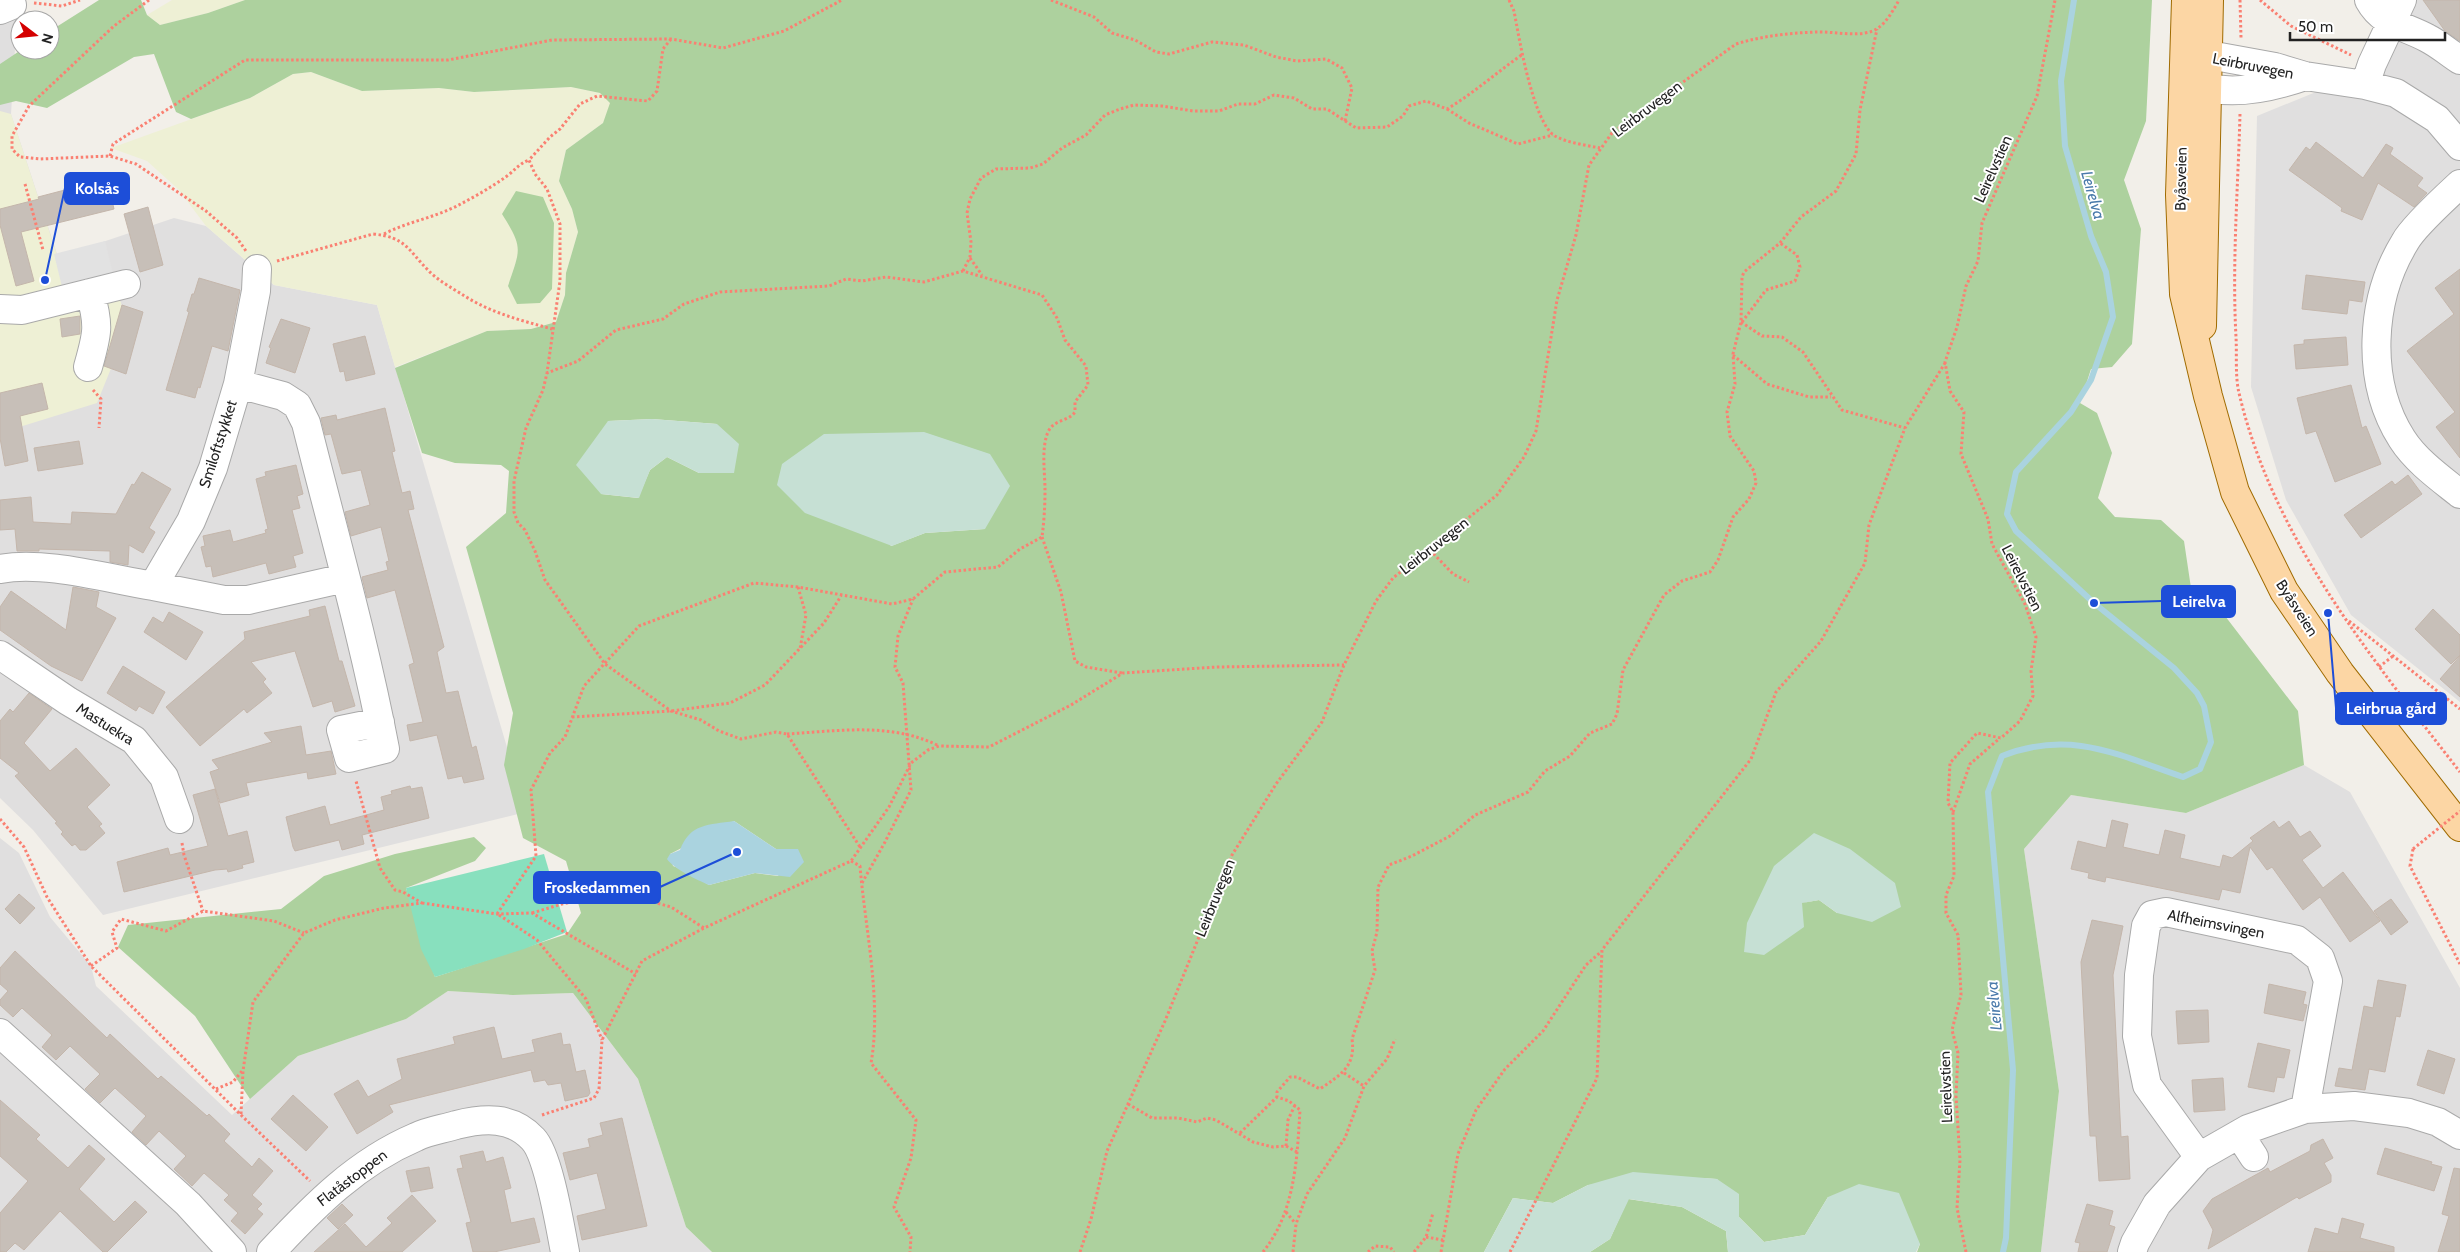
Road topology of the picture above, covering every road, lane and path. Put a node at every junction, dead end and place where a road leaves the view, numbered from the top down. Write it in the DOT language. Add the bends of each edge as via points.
graph roads {
  1 [pos="80,0"];
  2 [pos="149,0"];
  3 [pos="842,0"];
  4 [pos="1050,0"];
  5 [pos="1509,0"];
  6 [pos="1898,0"];
  7 [pos="2056,0"];
  8 [pos="2186,0"];
  9 [pos="2210,0"];
  10 [pos="2240,0"];
  11 [pos="2260,0"];
  12 [pos="2370,0"];
  13 [pos="6,7"];
  14 [pos="2396,11"];
  15 [pos="1877,29"];
  16 [pos="671,39"];
  17 [pos="2241,45"];
  18 [pos="1523,54"];
  19 [pos="2209,55"];
  20 [pos="2356,57"];
  21 [pos="2460,60"];
  22 [pos="2184,70"];
  23 [pos="2305,76"];
  24 [pos="2365,85"];
  25 [pos="2208,88"];
  26 [pos="2240,105"];
  27 [pos="1447,109"];
  28 [pos="1345,121"];
  29 [pos="1553,135"];
  30 [pos="2460,146"];
  31 [pos="1600,148"];
  32 [pos="110,156"];
  33 [pos="529,160"];
  34 [pos="25,184"];
  35 [pos="2460,184"];
  36 [pos="384,235"];
  37 [pos="1780,243"];
  38 [pos="43,250"];
  39 [pos="970,257"];
  40 [pos="257,269"];
  41 [pos="963,271"];
  42 [pos="982,276"];
  43 [pos="126,284"];
  44 [pos="90,293"];
  45 [pos="0,308"];
  46 [pos="1741,322"];
  47 [pos="552,329"];
  48 [pos="1733,354"];
  49 [pos="2200,355"];
  50 [pos="1945,362"];
  51 [pos="88,367"];
  52 [pos="547,373"];
  53 [pos="238,384"];
  54 [pos="1832,397"];
  55 [pos="99,428"];
  56 [pos="1905,428"];
  57 [pos="2460,494"];
  58 [pos="1042,537"];
  59 [pos="1430,550"];
  60 [pos="0,569"];
  61 [pos="345,578"];
  62 [pos="1469,582"];
  63 [pos="153,586"];
  64 [pos="798,586"];
  65 [pos="841,596"];
  66 [pos="913,599"];
  67 [pos="2346,619"];
  68 [pos="800,649"];
  69 [pos="0,655"];
  70 [pos="2393,656"];
  71 [pos="605,664"];
  72 [pos="1344,665"];
  73 [pos="2379,667"];
  74 [pos="1122,673"];
  75 [pos="2460,709"];
  76 [pos="671,711"];
  77 [pos="572,717"];
  78 [pos="787,734"];
  79 [pos="908,734"];
  80 [pos="2001,738"];
  81 [pos="939,746"];
  82 [pos="349,758"];
  83 [pos="910,764"];
  84 [pos="2460,772"];
  85 [pos="1953,812"];
  86 [pos="2460,812"];
  87 [pos="0,819"];
  88 [pos="179,819"];
  89 [pos="2460,827"];
  90 [pos="860,847"];
  91 [pos="851,860"];
  92 [pos="862,884"];
  93 [pos="422,903"];
  94 [pos="203,911"];
  95 [pos="532,913"];
  96 [pos="497,914"];
  97 [pos="704,928"];
  98 [pos="304,932"];
  99 [pos="1602,950"];
  100 [pos="2460,964"];
  101 [pos="91,966"];
  102 [pos="636,974"];
  103 [pos="0,1032"];
  104 [pos="1395,1039"];
  105 [pos="602,1040"];
  106 [pos="243,1071"];
  107 [pos="1344,1073"];
  108 [pos="1364,1086"];
  109 [pos="216,1089"];
  110 [pos="1277,1097"];
  111 [pos="1128,1104"];
  112 [pos="1295,1105"];
  113 [pos="2305,1109"];
  114 [pos="241,1115"];
  115 [pos="515,1124"];
  116 [pos="1240,1133"];
  117 [pos="2239,1134"];
  118 [pos="2460,1135"];
  119 [pos="1286,1146"];
  120 [pos="1297,1152"];
  121 [pos="2199,1157"];
  122 [pos="2254,1157"];
  123 [pos="326,1195"];
  124 [pos="1286,1212"];
  125 [pos="1433,1213"];
  126 [pos="1296,1224"];
  127 [pos="1426,1237"];
  128 [pos="1444,1240"];
  129 [pos="232,1252"];
  130 [pos="271,1252"];
  131 [pos="565,1252"];
  132 [pos="910,1252"];
  133 [pos="1080,1252"];
  134 [pos="1263,1252"];
  135 [pos="1292,1252"];
  136 [pos="1368,1252"];
  137 [pos="1394,1252"];
  138 [pos="1414,1252"];
  139 [pos="1441,1252"];
  140 [pos="1510,1252"];
  141 [pos="1966,1252"];
  142 [pos="2132,1252"];
  1 -- 13 [label="path" via="62,6 40,2"];
  2 -- 32 [label="path" via="114,26 29,106 12,136 12,148 20,157 40,160"];
  3 -- 16 [label="path" via="784,31 723,48"];
  4 -- 28 [label="path" via="1094,17 1112,34 1135,40 1156,52 1169,54 1212,42 1244,45 1297,61 1326,58 1342,68 1352,88"];
  5 -- 18 [label="path"];
  6 -- 15 [label="path"];
  7 -- 50 [label="path, Leirelvstien" via="2037,96 1982,223 1978,261 1966,286"];
  8 -- 22 [label="main road, Byåsveien"];
  9 -- 19 [label="main road, Byåsveien"];
  10 -- 17 [label="path"];
  11 -- 20 [label="path" via="2291,26"];
  12 -- 14 [label="street" via="2375,11"];
  14 -- 21 [label="street" via="2427,38"];
  14 -- 24 [label="street"];
  15 -- 31 [label="path, Leirbruvegen" via="1860,33 1818,32 1760,37 1736,44 1612,133"];
  15 -- 37 [label="path" via="1860,110 1856,154 1836,191 1801,217"];
  16 -- 32 [label="path" via="552,40 448,60 245,60 113,144"];
  16 -- 33 [label="path" via="663,49 657,91 648,101 597,96 580,104"];
  18 -- 27 [label="path"];
  18 -- 29 [label="path" via="1536,108"];
  19 -- 22 [label="street, Leirbruvegen"];
  19 -- 23 [label="street, Leirbruvegen"];
  19 -- 25 [label="main road, Byåsveien"];
  22 -- 25 [label="street, Leirbruvegen"];
  22 -- 49 [label="main road, Byåsveien" via="2180,195 2184,294"];
  23 -- 24 [label="street, Leirbruvegen"];
  23 -- 25 [label="street, Leirbruvegen" via="2277,86 2241,90"];
  24 -- 30 [label="street, Leirbruvegen" via="2396,93 2436,118"];
  25 -- 49 [label="main road, Byåsveien"];
  26 -- 67 [label="path" via="2234,306 2239,392 2264,475 2308,562"];
  27 -- 28 [label="path" via="1426,102 1410,106 1403,116 1387,127 1356,128"];
  27 -- 29 [label="path" via="1469,123 1518,144"];
  28 -- 39 [label="path" via="1328,109 1312,109 1294,98 1274,95 1255,104 1238,104 1218,110 1193,112 1134,105 1120,109 1105,115 1086,135 1062,148 1043,164 1030,168 996,169 981,178 970,199 968,212"];
  29 -- 31 [label="path"];
  31 -- 59 [label="path, Leirbruvegen" via="1589,165 1576,235 1557,300 1536,431 1524,457 1497,495"];
  32 -- 40 [label="path" via="136,164 206,211 237,238"];
  33 -- 36 [label="path" via="458,205 420,221 401,225"];
  33 -- 47 [label="path" via="547,189 560,224 560,281"];
  34 -- 38 [label="path"];
  35 -- 57 [label="street" via="2405,241 2389,277 2377,320 2376,361 2384,398 2402,439 2430,470"];
  36 -- 40 [label="path" via="373,234"];
  36 -- 47 [label="path" via="400,241 429,271 464,296 495,313"];
  37 -- 46 [label="path" via="1744,272"];
  37 -- 46 [label="path" via="1797,255 1800,267 1795,281 1766,290"];
  39 -- 41 [label="path"];
  39 -- 42 [label="path"];
  40 -- 53 [label="street" via="256,291"];
  41 -- 42 [label="path"];
  41 -- 52 [label="path" via="924,282 886,278 846,279 830,286 720,292 684,304 663,319 616,330 578,361"];
  42 -- 58 [label="path" via="1042,295 1066,340 1086,366 1088,385 1075,402 1075,412 1071,418 1058,420 1048,432"];
  43 -- 44 [label="street"];
  44 -- 45 [label="street" via="22,310"];
  44 -- 51 [label="street" via="98,334"];
  46 -- 48 [label="path"];
  46 -- 54 [label="path" via="1762,336 1782,337 1803,352"];
  47 -- 52 [label="path"];
  48 -- 54 [label="path" via="1767,384 1810,397"];
  48 -- 107 [label="path" via="1735,384 1728,412 1730,436 1754,471 1756,483 1749,499 1733,517 1718,560 1710,572 1682,581 1664,594 1623,670 1617,714 1612,724 1590,733 1570,756 1545,772 1528,792 1475,815 1450,836 1389,865 1378,887 1377,932 1372,951 1375,970"];
  49 -- 89 [label="main road, Byåsveien" via="2235,492 2284,591 2340,673"];
  50 -- 56 [label="path"];
  50 -- 80 [label="path, Leirelvstien" via="1950,391 1964,412 1960,454 1988,519 1992,544 2025,604 2036,637 2033,696 2020,721"];
  51 -- 55 [label="path" via="86,384 102,399"];
  52 -- 71 [label="path" via="526,428 514,481 514,512 518,523 526,530 545,580"];
  53 -- 61 [label="street, Smiloftstykket" via="283,396 297,405 306,423"];
  53 -- 63 [label="street, Smiloftstykket" via="213,468 191,520"];
  54 -- 56 [label="path" via="1842,410"];
  56 -- 99 [label="path" via="1869,525 1865,563 1821,641 1776,692 1751,759"];
  58 -- 66 [label="path" via="998,566 945,572"];
  58 -- 74 [label="path" via="1062,592 1076,661 1086,667"];
  59 -- 62 [label="path" via="1453,574"];
  59 -- 72 [label="path, Leirbruvegen" via="1393,578 1376,600"];
  60 -- 63 [label="street" via="52,569"];
  61 -- 63 [label="street" via="248,600 224,600"];
  61 -- 82 [label="street, Smiloftstykket" via="380,722 341,730"];
  64 -- 65 [label="path"];
  64 -- 68 [label="path" via="806,615"];
  64 -- 71 [label="path" via="754,583 639,626"];
  65 -- 66 [label="path" via="892,604"];
  65 -- 68 [label="path" via="824,623"];
  66 -- 79 [label="path" via="898,636 895,667 903,683"];
  67 -- 70 [label="path"];
  67 -- 73 [label="path"];
  68 -- 76 [label="path" via="765,685 730,703"];
  69 -- 88 [label="street, Mastuekra" via="134,740 164,777"];
  70 -- 73 [label="path"];
  70 -- 75 [label="path"];
  71 -- 76 [label="path"];
  71 -- 77 [label="path" via="584,686"];
  72 -- 74 [label="path"];
  72 -- 111 [label="path, Leirbruvegen" via="1322,722 1276,784 1232,854"];
  73 -- 84 [label="path"];
  74 -- 81 [label="path" via="1071,705 990,747"];
  76 -- 77 [label="path"];
  76 -- 78 [label="path" via="701,720 719,732 741,739 776,732"];
  77 -- 96 [label="path" via="565,737 550,753 531,790 536,856"];
  78 -- 79 [label="path" via="882,730"];
  78 -- 90 [label="path"];
  79 -- 81 [label="path"];
  79 -- 83 [label="path"];
  80 -- 85 [label="path" via="1970,764"];
  80 -- 85 [label="path, Leirelvstien" via="1977,733 1950,763 1948,803"];
  81 -- 83 [label="path"];
  82 -- 93 [label="path" via="380,868 395,890"];
  83 -- 90 [label="path" via="889,807"];
  83 -- 92 [label="path" via="911,790"];
  85 -- 141 [label="path, Leirelvstien" via="1954,876 1946,895 1946,913 1958,935 1961,996 1952,1030 1958,1053 1956,1096 1960,1160 1957,1208"];
  86 -- 100 [label="path, bridge" via="2413,849 2410,866"];
  87 -- 101 [label="path" via="24,847 47,897"];
  88 -- 94 [label="path" via="184,855"];
  90 -- 91 [label="path"];
  91 -- 92 [label="path" via="860,866"];
  91 -- 97 [label="path"];
  92 -- 132 [label="path" via="875,1041 871,1063 916,1120 911,1158 894,1207 911,1237"];
  93 -- 96 [label="path"];
  93 -- 98 [label="path" via="335,920"];
  94 -- 98 [label="path" via="274,920"];
  94 -- 101 [label="path" via="166,931 121,919 112,932 116,948"];
  95 -- 96 [label="path"];
  95 -- 97 [label="path" via="618,892 671,907"];
  95 -- 102 [label="path"];
  96 -- 105 [label="path" via="537,940 586,999"];
  97 -- 102 [label="path" via="642,961"];
  98 -- 106 [label="path" via="253,1002"];
  99 -- 128 [label="path" via="1586,965 1543,1031 1505,1069 1476,1110 1458,1154"];
  99 -- 140 [label="path" via="1597,1078"];
  101 -- 109 [label="path"];
  102 -- 105 [label="path"];
  103 -- 129 [label="street" via="188,1204"];
  104 -- 108 [label="path" via="1387,1059"];
  105 -- 115 [label="path" via="599,1089 594,1098"];
  106 -- 109 [label="path" via="233,1082"];
  106 -- 114 [label="path"];
  107 -- 108 [label="path"];
  107 -- 110 [label="path" via="1320,1089 1297,1077 1290,1077"];
  108 -- 126 [label="path" via="1345,1138 1307,1194"];
  109 -- 114 [label="path"];
  110 -- 112 [label="path"];
  110 -- 116 [label="path"];
  111 -- 116 [label="path" via="1152,1118 1197,1122 1207,1118"];
  111 -- 133 [label="path, Leirbruvegen" via="1107,1151"];
  112 -- 119 [label="path" via="1288,1120"];
  112 -- 120 [label="path" via="1300,1110"];
  113 -- 117 [label="street"];
  113 -- 118 [label="street" via="2354,1106 2409,1113 2438,1122"];
  113 -- 121 [label="street, Alfheimsvingen" via="2328,980 2320,958 2297,940 2166,912 2152,915 2146,926 2139,975 2137,1036 2147,1085"];
  114 -- 123 [label="path"];
  115 -- 123 [label="street, Flatåstoppen" via="494,1119 466,1122 417,1136 379,1154"];
  115 -- 131 [label="street, Flatåstoppen" via="534,1140 545,1167"];
  116 -- 119 [label="path" via="1253,1142 1273,1147"];
  117 -- 121 [label="street"];
  117 -- 122 [label="street"];
  119 -- 120 [label="path"];
  120 -- 124 [label="path"];
  121 -- 142 [label="street" via="2157,1204"];
  123 -- 130 [label="street, Flatåstoppen"];
  124 -- 126 [label="path"];
  124 -- 134 [label="path"];
  125 -- 127 [label="path"];
  126 -- 135 [label="path"];
  127 -- 128 [label="path"];
  127 -- 138 [label="path"];
  128 -- 139 [label="path"];
  136 -- 137 [label="path" via="1375,1246 1390,1247"];
}
